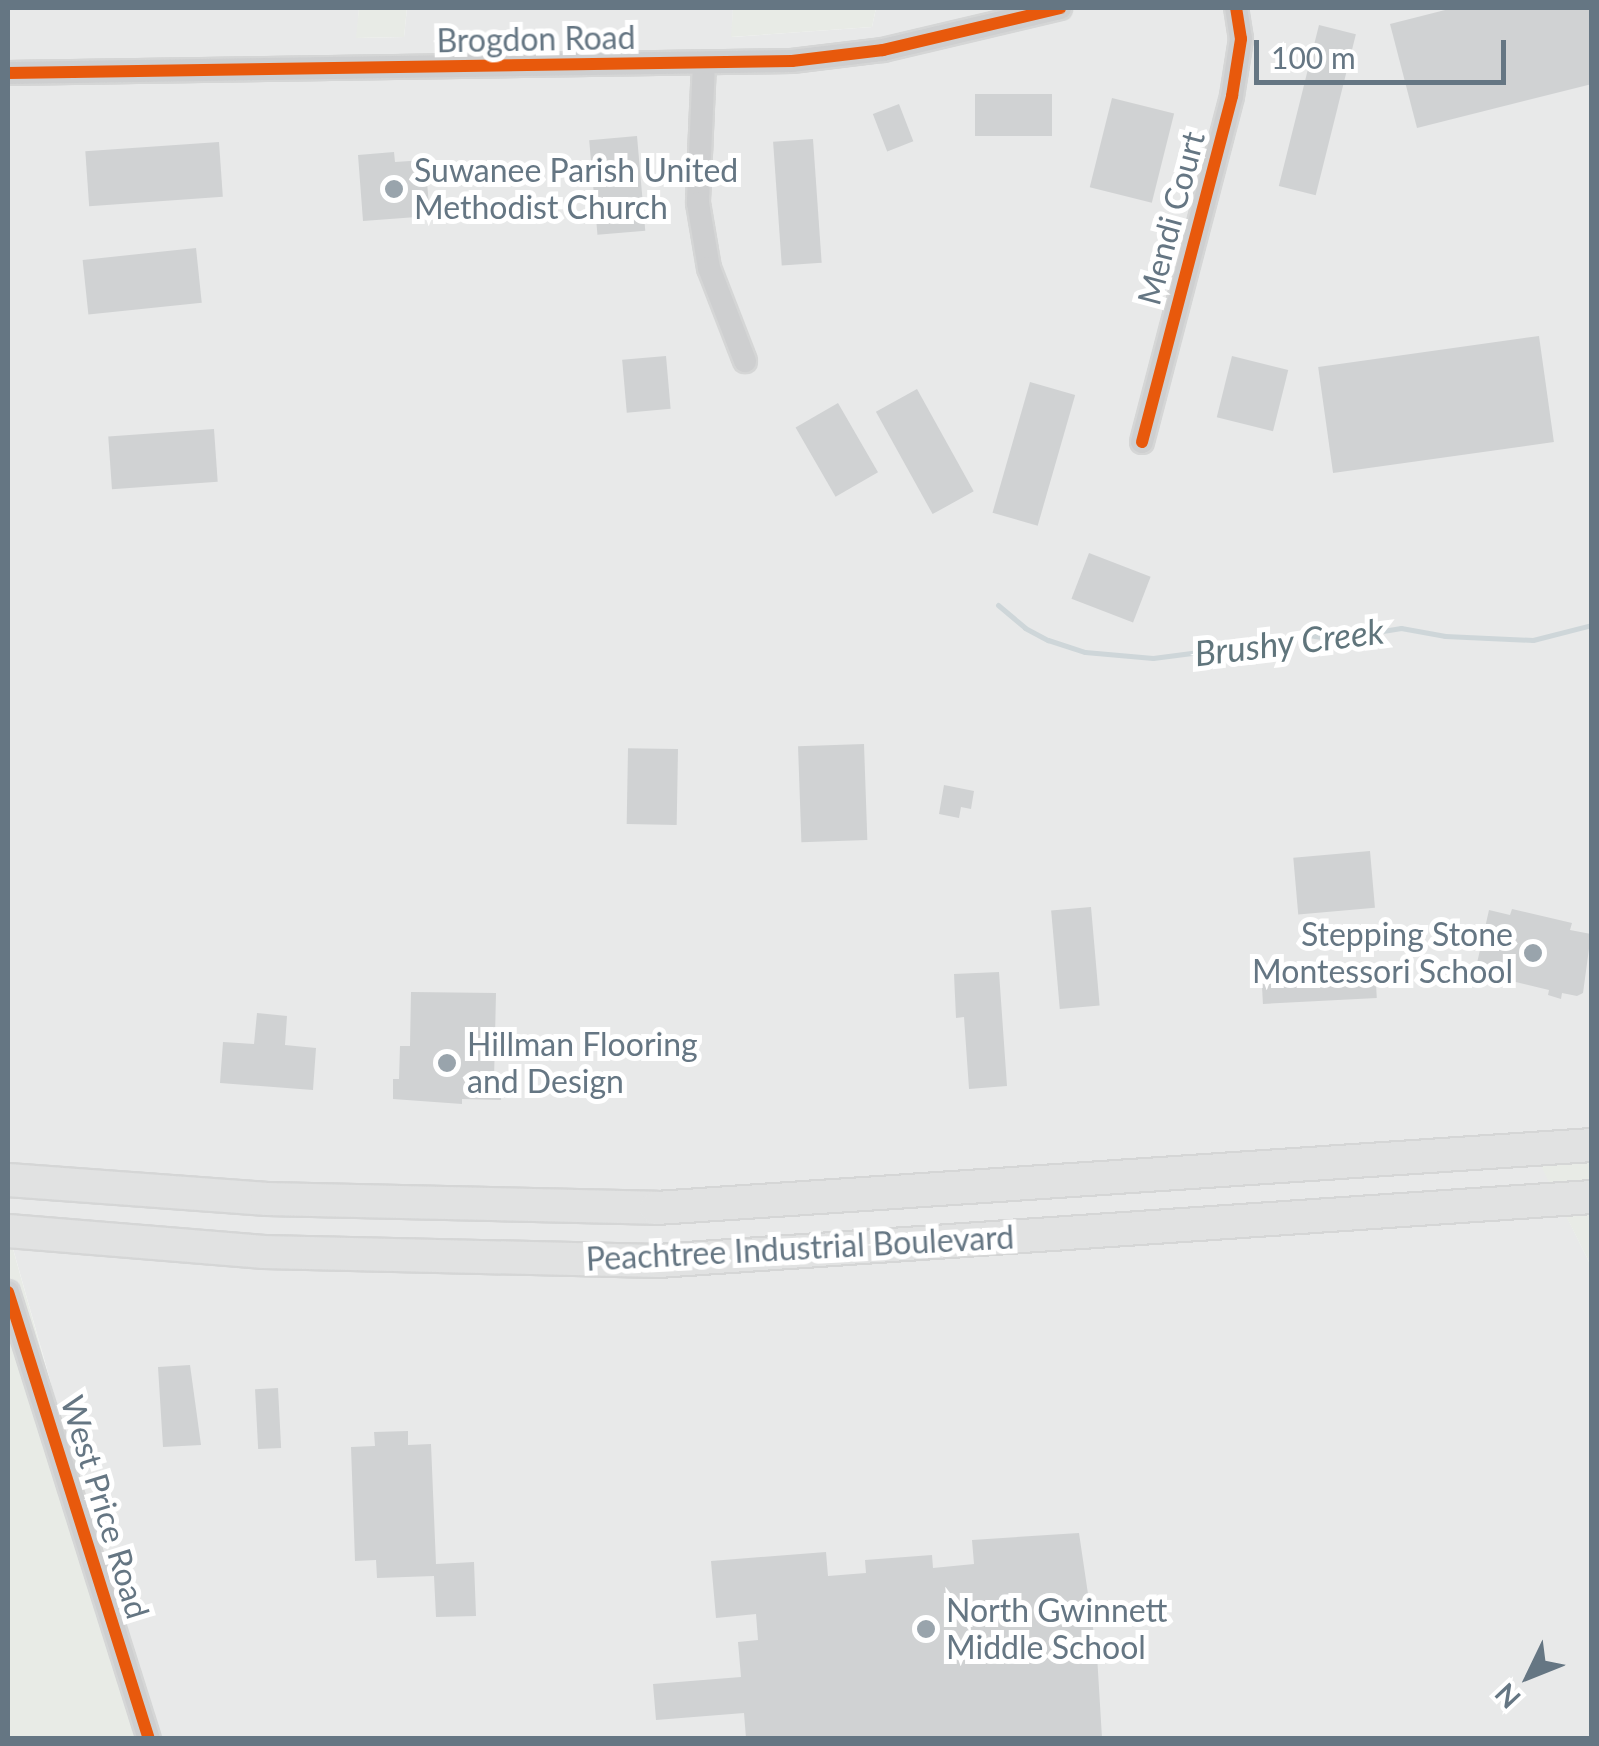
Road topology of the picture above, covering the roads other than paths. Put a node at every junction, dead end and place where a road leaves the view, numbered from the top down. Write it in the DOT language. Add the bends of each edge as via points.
graph roads {
  1 [pos="1060,8"];
  2 [pos="1236,8"];
  3 [pos="704,63"];
  4 [pos="8,73"];
  5 [pos="745,361"];
  6 [pos="1142,442"];
  7 [pos="1592,1144"];
  8 [pos="8,1180"];
  9 [pos="1592,1198"];
  10 [pos="8,1231"];
  11 [pos="8,1292"];
  12 [pos="149,1738"];
  1 -- 3 [label="street, Brogdon Road" via="883,50"];
  2 -- 6 [label="street, Mendi Court" via="1241,38 1232,96"];
  3 -- 4 [label="street, Brogdon Road"];
  3 -- 5 [label="street" via="698,203 709,268"];
  7 -- 8 [label="highway, Peachtree Industrial Boulevard" via="656,1208 267,1199"];
  9 -- 10 [label="highway, Peachtree Industrial Boulevard" via="658,1261 264,1252"];
  11 -- 12 [label="street, West Price Road"];
}
